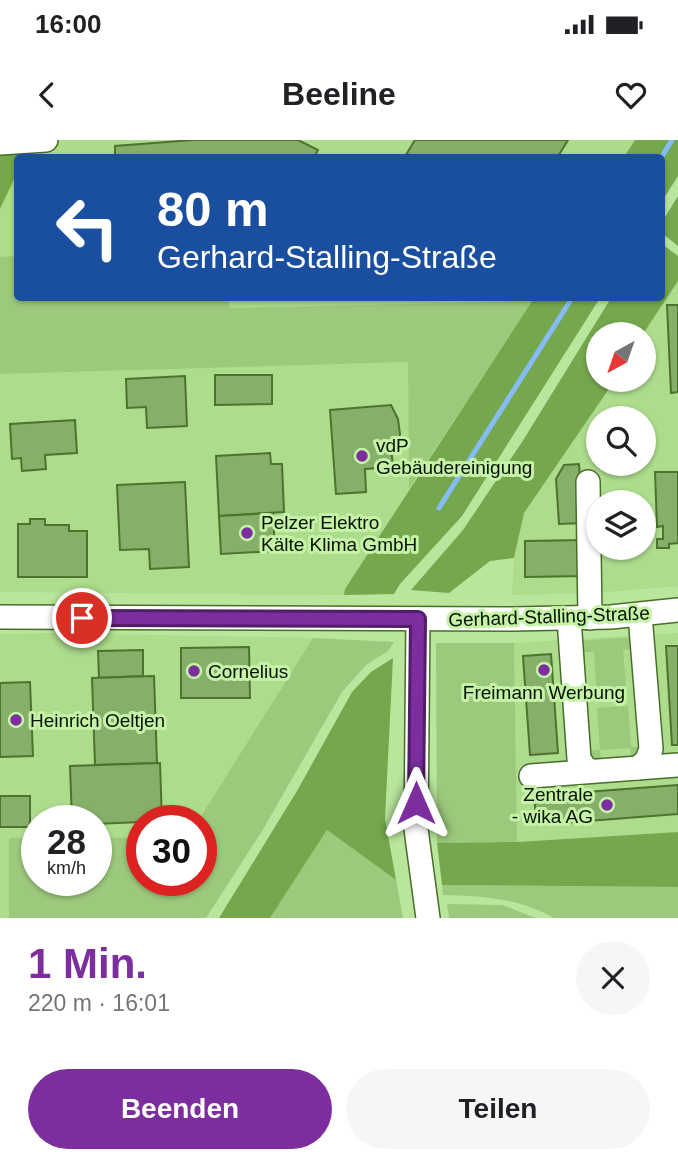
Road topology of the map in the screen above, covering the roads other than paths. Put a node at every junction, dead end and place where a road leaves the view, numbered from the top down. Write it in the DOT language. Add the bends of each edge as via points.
graph roads {
  1 [pos="46,140"];
  2 [pos="0,142"];
  3 [pos="588,482"];
  4 [pos="678,610"];
  5 [pos="640,615"];
  6 [pos="0,617"];
  7 [pos="580,618"];
  8 [pos="418,619"];
  9 [pos="678,765"];
  10 [pos="638,768"];
  11 [pos="592,771"];
  12 [pos="531,776"];
  13 [pos="428,918"];
  1 -- 2 [label="street"];
  3 -- 7 [label="street"];
  4 -- 5 [label="street, Gerhard-Stalling-Straße"];
  5 -- 7 [label="street, Gerhard-Stalling-Straße"];
  5 -- 10 [label="street" via="651,749"];
  6 -- 8 [label="street, Gerhard-Stalling-Straße"];
  7 -- 8 [label="street, Gerhard-Stalling-Straße"];
  7 -- 11 [label="street" via="579,759"];
  8 -- 13 [label="street" via="416,829"];
  9 -- 10 [label="street"];
  10 -- 11 [label="street"];
  11 -- 12 [label="street"];
}
